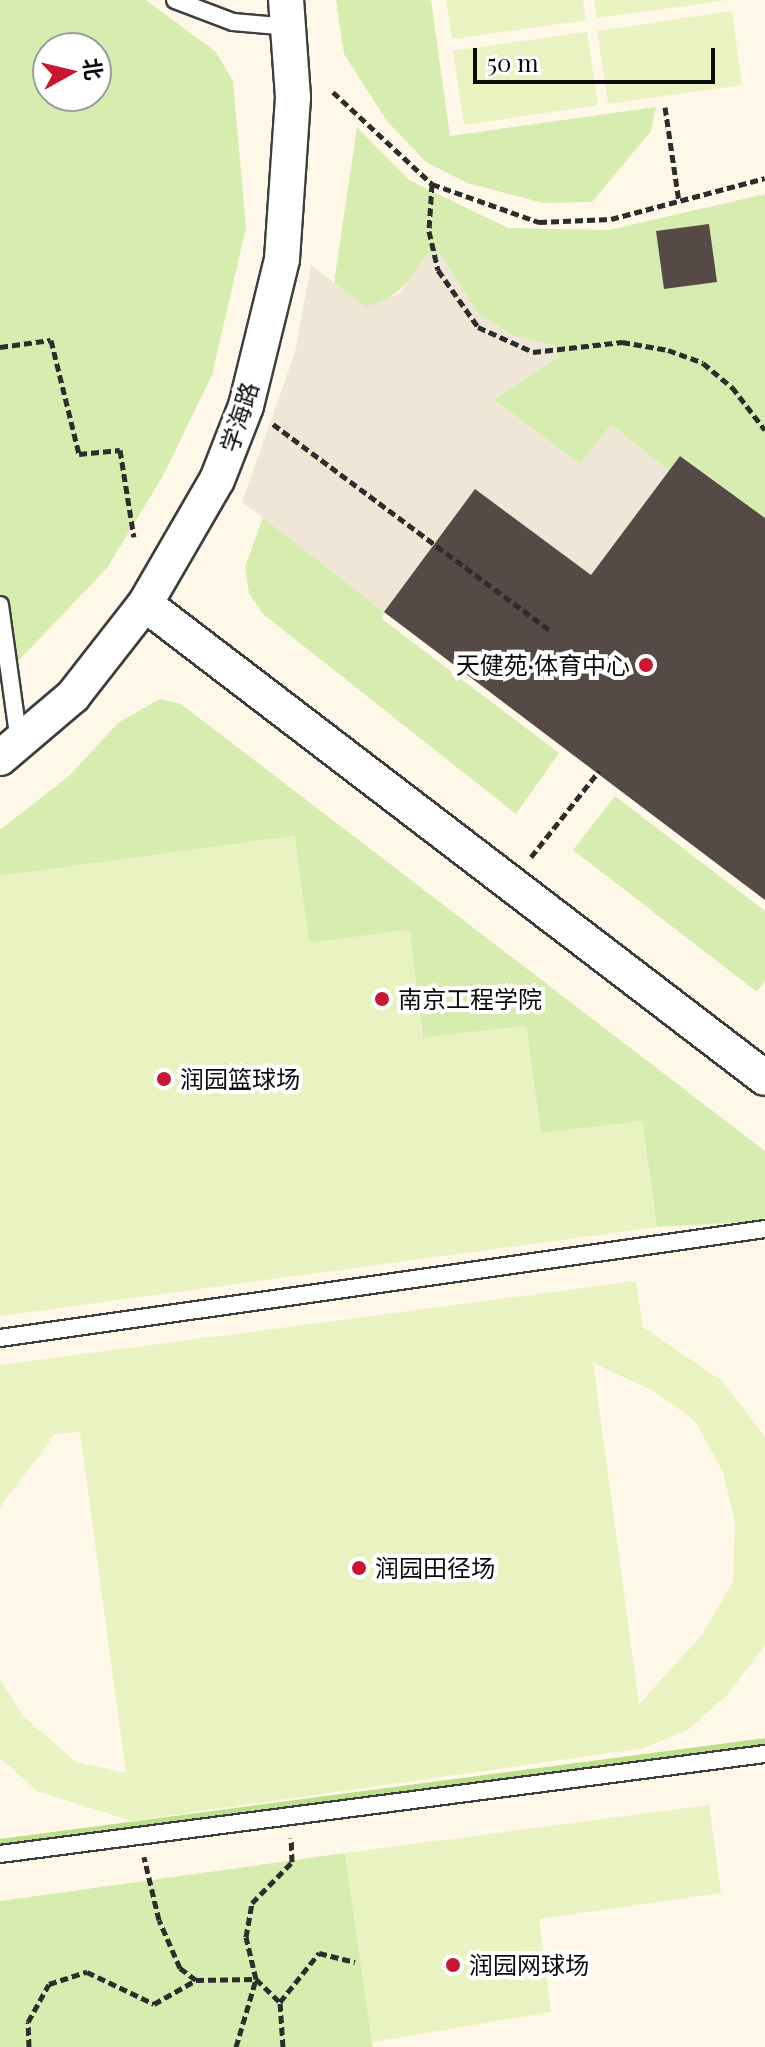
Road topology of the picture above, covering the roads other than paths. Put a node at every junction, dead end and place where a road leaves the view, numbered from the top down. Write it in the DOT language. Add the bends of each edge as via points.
graph roads {
  1 [pos="175,0"];
  2 [pos="288,14"];
  3 [pos="145,604"];
  4 [pos="0,605"];
  5 [pos="10,751"];
  6 [pos="765,1078"];
  7 [pos="765,1229"];
  8 [pos="0,1338"];
  9 [pos="765,1754"];
  10 [pos="0,1854"];
  1 -- 2 [label="lane" via="233,22"];
  2 -- 3 [label="street, 学海路" via="291,155 282,259 246,406 217,480"];
  3 -- 5 [label="street, 学海路" via="73,696"];
  3 -- 6 [label="street"];
  4 -- 5 [label="lane"];
  7 -- 8 [label="lane"];
  9 -- 10 [label="lane"];
}
